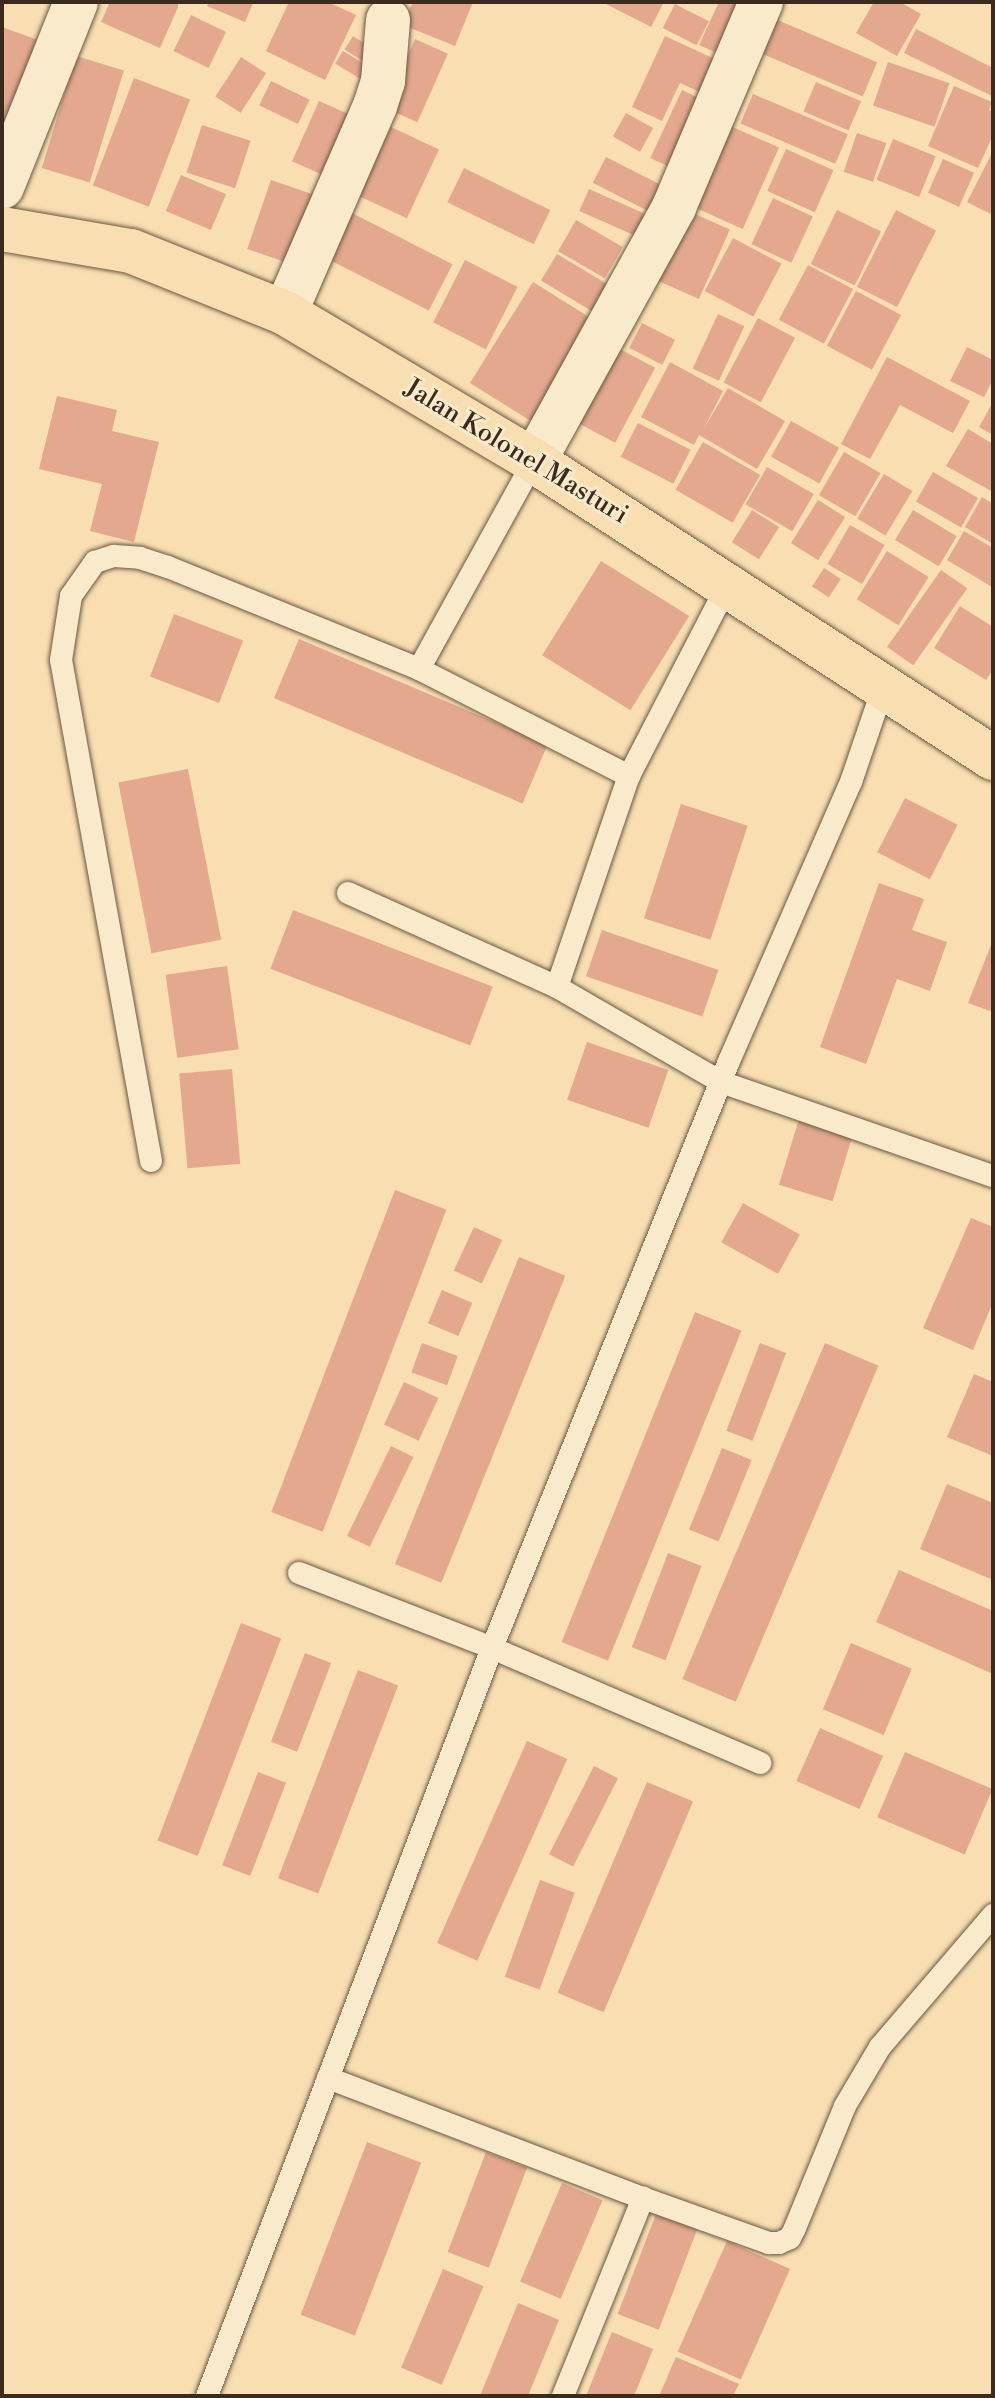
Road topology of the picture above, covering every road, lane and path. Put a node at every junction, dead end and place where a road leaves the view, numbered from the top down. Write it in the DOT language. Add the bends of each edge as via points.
graph roads {
  1 [pos="76,2"];
  2 [pos="761,2"];
  3 [pos="388,20"];
  4 [pos="2,187"];
  5 [pos="2,229"];
  6 [pos="285,313"];
  7 [pos="534,461"];
  8 [pos="728,584"];
  9 [pos="419,669"];
  10 [pos="883,688"];
  11 [pos="993,758"];
  12 [pos="629,776"];
  13 [pos="348,893"];
  14 [pos="557,987"];
  15 [pos="721,1082"];
  16 [pos="151,1161"];
  17 [pos="993,1176"];
  18 [pos="299,1573"];
  19 [pos="492,1648"];
  20 [pos="760,1763"];
  21 [pos="993,1915"];
  22 [pos="328,2078"];
  23 [pos="643,2198"];
  24 [pos="207,2396"];
  25 [pos="563,2396"];
  1 -- 4 [label="street"];
  2 -- 7 [label="street" via="674,207"];
  3 -- 6 [label="street" via="383,81"];
  5 -- 6 [label="main road, Jalan Kolonel Masturi" via="131,251"];
  6 -- 7 [label="main road, Jalan Kolonel Masturi"];
  7 -- 8 [label="main road, Jalan Kolonel Masturi"];
  7 -- 9 [label="lane"];
  8 -- 10 [label="main road, Jalan Kolonel Masturi"];
  8 -- 12 [label="lane"];
  9 -- 12 [label="lane"];
  9 -- 16 [label="lane" via="140,558 114,556 95,562 71,596 61,660 66,697"];
  10 -- 11 [label="main road, Jalan Kolonel Masturi"];
  10 -- 15 [label="lane" via="851,782"];
  12 -- 14 [label="lane"];
  13 -- 14 [label="lane"];
  14 -- 15 [label="lane"];
  15 -- 17 [label="lane"];
  15 -- 19 [label="lane"];
  18 -- 19 [label="lane"];
  19 -- 20 [label="lane"];
  19 -- 22 [label="lane"];
  21 -- 23 [label="lane" via="880,2047 845,2106 790,2238 769,2243"];
  22 -- 23 [label="lane"];
  22 -- 24 [label="lane"];
  23 -- 25 [label="lane"];
}
